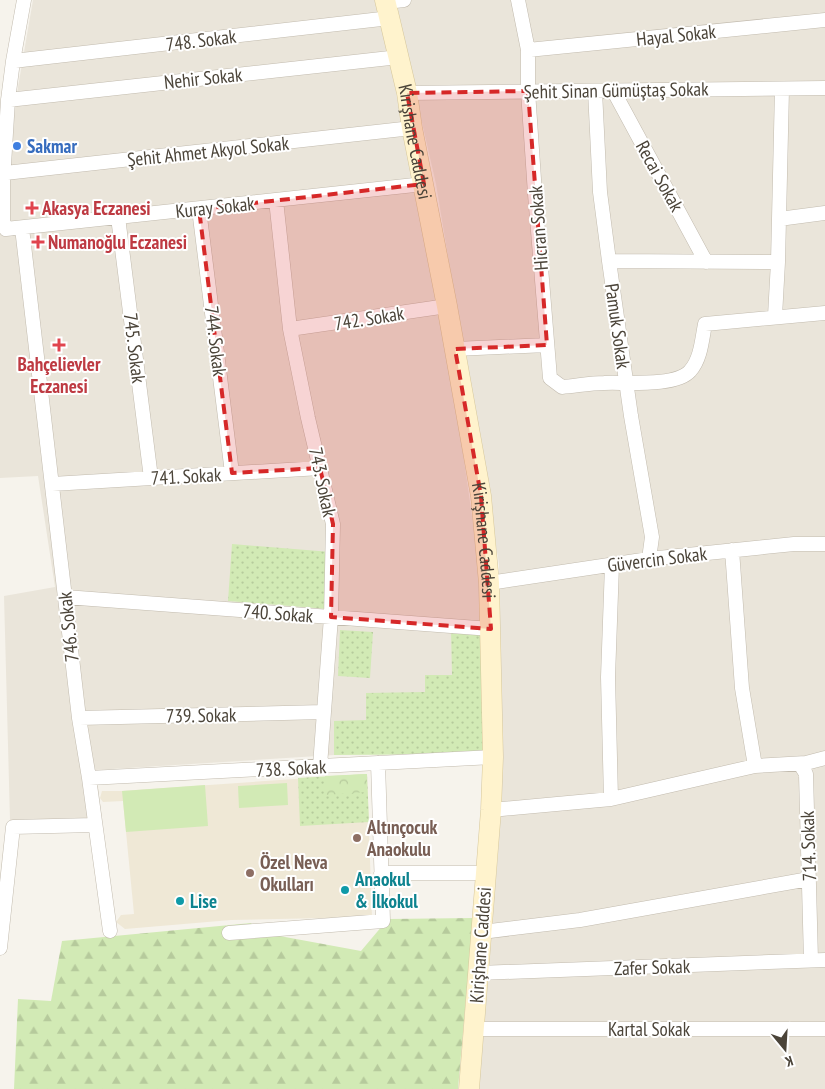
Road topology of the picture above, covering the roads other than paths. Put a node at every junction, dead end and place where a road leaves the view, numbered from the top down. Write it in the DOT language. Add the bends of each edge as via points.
graph roads {
  1 [pos="24,0"];
  2 [pos="518,0"];
  3 [pos="391,5"];
  4 [pos="825,20"];
  5 [pos="528,50"];
  6 [pos="399,57"];
  7 [pos="13,61"];
  8 [pos="782,88"];
  9 [pos="825,88"];
  10 [pos="595,90"];
  11 [pos="613,90"];
  12 [pos="528,91"];
  13 [pos="407,93"];
  14 [pos="8,100"];
  15 [pos="412,128"];
  16 [pos="3,178"];
  17 [pos="424,184"];
  18 [pos="276,200"];
  19 [pos="199,208"];
  20 [pos="825,213"];
  21 [pos="118,217"];
  22 [pos="779,219"];
  23 [pos="22,228"];
  24 [pos="608,261"];
  25 [pos="706,262"];
  26 [pos="778,262"];
  27 [pos="447,306"];
  28 [pos="825,313"];
  29 [pos="775,316"];
  30 [pos="290,329"];
  31 [pos="547,345"];
  32 [pos="455,349"];
  33 [pos="626,384"];
  34 [pos="320,468"];
  35 [pos="232,473"];
  36 [pos="151,478"];
  37 [pos="52,484"];
  38 [pos="825,544"];
  39 [pos="732,550"];
  40 [pos="649,559"];
  41 [pos="612,564"];
  42 [pos="489,583"];
  43 [pos="65,597"];
  44 [pos="331,617"];
  45 [pos="491,629"];
  46 [pos="323,712"];
  47 [pos="78,718"];
  48 [pos="493,758"];
  49 [pos="825,758"];
  50 [pos="378,763"];
  51 [pos="800,764"];
  52 [pos="320,766"];
  53 [pos="755,766"];
  54 [pos="89,778"];
  55 [pos="611,799"];
  56 [pos="491,810"];
  57 [pos="94,825"];
  58 [pos="486,873"];
  59 [pos="381,874"];
  60 [pos="809,879"];
  61 [pos="110,930"];
  62 [pos="482,932"];
  63 [pos="229,933"];
  64 [pos="0,948"];
  65 [pos="818,960"];
  66 [pos="479,973"];
  67 [pos="474,1029"];
  68 [pos="825,1029"];
  69 [pos="469,1089"];
  1 -- 7 [label="street"];
  2 -- 5 [label="street, Hicran Sokak"];
  3 -- 6 [label="street, Kirişhane Caddesi"];
  3 -- 7 [label="street, 748. Sokak"];
  4 -- 5 [label="street, Hayal Sokak"];
  5 -- 12 [label="street, Hicran Sokak"];
  6 -- 13 [label="street, Kirişhane Caddesi"];
  6 -- 14 [label="street, Nehir Sokak"];
  7 -- 14 [label="street"];
  8 -- 9 [label="street, Şehit Sinan Gümüştaş Sokak"];
  8 -- 11 [label="street, Şehit Sinan Gümüştaş Sokak"];
  8 -- 22 [label="street"];
  10 -- 11 [label="street, Şehit Sinan Gümüştaş Sokak"];
  10 -- 12 [label="street, Şehit Sinan Gümüştaş Sokak"];
  10 -- 24 [label="street, Pamuk Sokak" via="600,192"];
  11 -- 25 [label="street, Recai Sokak"];
  12 -- 13 [label="street, Şehit Sinan Gümüştaş Sokak"];
  12 -- 31 [label="street, Hicran Sokak"];
  13 -- 15 [label="street, Kirişhane Caddesi"];
  14 -- 16 [label="street"];
  15 -- 16 [label="street, Şehit Ahmet Akyol Sokak"];
  15 -- 17 [label="street, Kirişhane Caddesi"];
  16 -- 23 [label="street, Kuray Sokak" via="6,230"];
  17 -- 18 [label="street, Kuray Sokak"];
  17 -- 27 [label="street, Kirişhane Caddesi"];
  18 -- 19 [label="street, Kuray Sokak"];
  18 -- 30 [label="street, 743. Sokak"];
  19 -- 21 [label="street, Kuray Sokak"];
  19 -- 35 [label="street, 744. Sokak"];
  20 -- 22 [label="street"];
  21 -- 23 [label="street, Kuray Sokak"];
  21 -- 36 [label="street, 745. Sokak"];
  22 -- 26 [label="street"];
  23 -- 37 [label="street, 746. Sokak"];
  24 -- 25 [label="street"];
  24 -- 33 [label="street, Pamuk Sokak"];
  25 -- 26 [label="street"];
  26 -- 29 [label="street"];
  27 -- 30 [label="street, 742. Sokak"];
  27 -- 32 [label="street, Kirişhane Caddesi"];
  28 -- 29 [label="street"];
  29 -- 33 [label="street, Hicran Sokak" via="705,324 698,358 689,372 672,380"];
  30 -- 34 [label="street, 743. Sokak"];
  31 -- 32 [label="street"];
  31 -- 33 [label="street, Hicran Sokak" via="550,378 562,387"];
  32 -- 42 [label="street, Kirişhane Caddesi" via="481,496"];
  33 -- 40 [label="street, Pamuk Sokak" via="652,537"];
  34 -- 35 [label="street, 741. Sokak"];
  34 -- 44 [label="street, 743. Sokak" via="332,524"];
  35 -- 36 [label="street, 741. Sokak"];
  36 -- 37 [label="street, 741. Sokak"];
  37 -- 43 [label="street, 746. Sokak"];
  38 -- 39 [label="street, Güvercin Sokak"];
  39 -- 40 [label="street, Güvercin Sokak"];
  39 -- 53 [label="street" via="742,688"];
  40 -- 41 [label="street, Güvercin Sokak"];
  41 -- 42 [label="street, Güvercin Sokak"];
  41 -- 55 [label="street" via="608,677"];
  42 -- 45 [label="street, Kirişhane Caddesi"];
  43 -- 44 [label="street, 740. Sokak"];
  43 -- 47 [label="street, 746. Sokak"];
  44 -- 45 [label="street, 740. Sokak"];
  44 -- 46 [label="street, 743. Sokak"];
  45 -- 48 [label="street, Kirişhane Caddesi"];
  46 -- 47 [label="street, 739. Sokak"];
  46 -- 52 [label="street, 743. Sokak"];
  47 -- 54 [label="street, 746. Sokak"];
  48 -- 50 [label="street, 738. Sokak"];
  48 -- 56 [label="street, Kirişhane Caddesi"];
  49 -- 51 [label="street"];
  50 -- 52 [label="street, 738. Sokak"];
  50 -- 59 [label="street"];
  51 -- 53 [label="street"];
  51 -- 60 [label="street, 714. Sokak" via="806,774"];
  52 -- 54 [label="street, 738. Sokak"];
  53 -- 55 [label="street"];
  54 -- 57 [label="street, 746. Sokak"];
  55 -- 56 [label="street"];
  56 -- 58 [label="street, Kirişhane Caddesi"];
  57 -- 61 [label="street, 746. Sokak"];
  57 -- 64 [label="street" via="13,827"];
  58 -- 59 [label="street"];
  58 -- 62 [label="street, Kirişhane Caddesi"];
  59 -- 63 [label="street" via="383,921"];
  60 -- 62 [label="street" via="580,920"];
  60 -- 65 [label="street, 714. Sokak"];
  62 -- 66 [label="street, Kirişhane Caddesi"];
  65 -- 66 [label="street, Zafer Sokak"];
  66 -- 67 [label="street, Kirişhane Caddesi"];
  67 -- 68 [label="street, Kartal Sokak"];
  67 -- 69 [label="street, Kirişhane Caddesi"];
}
